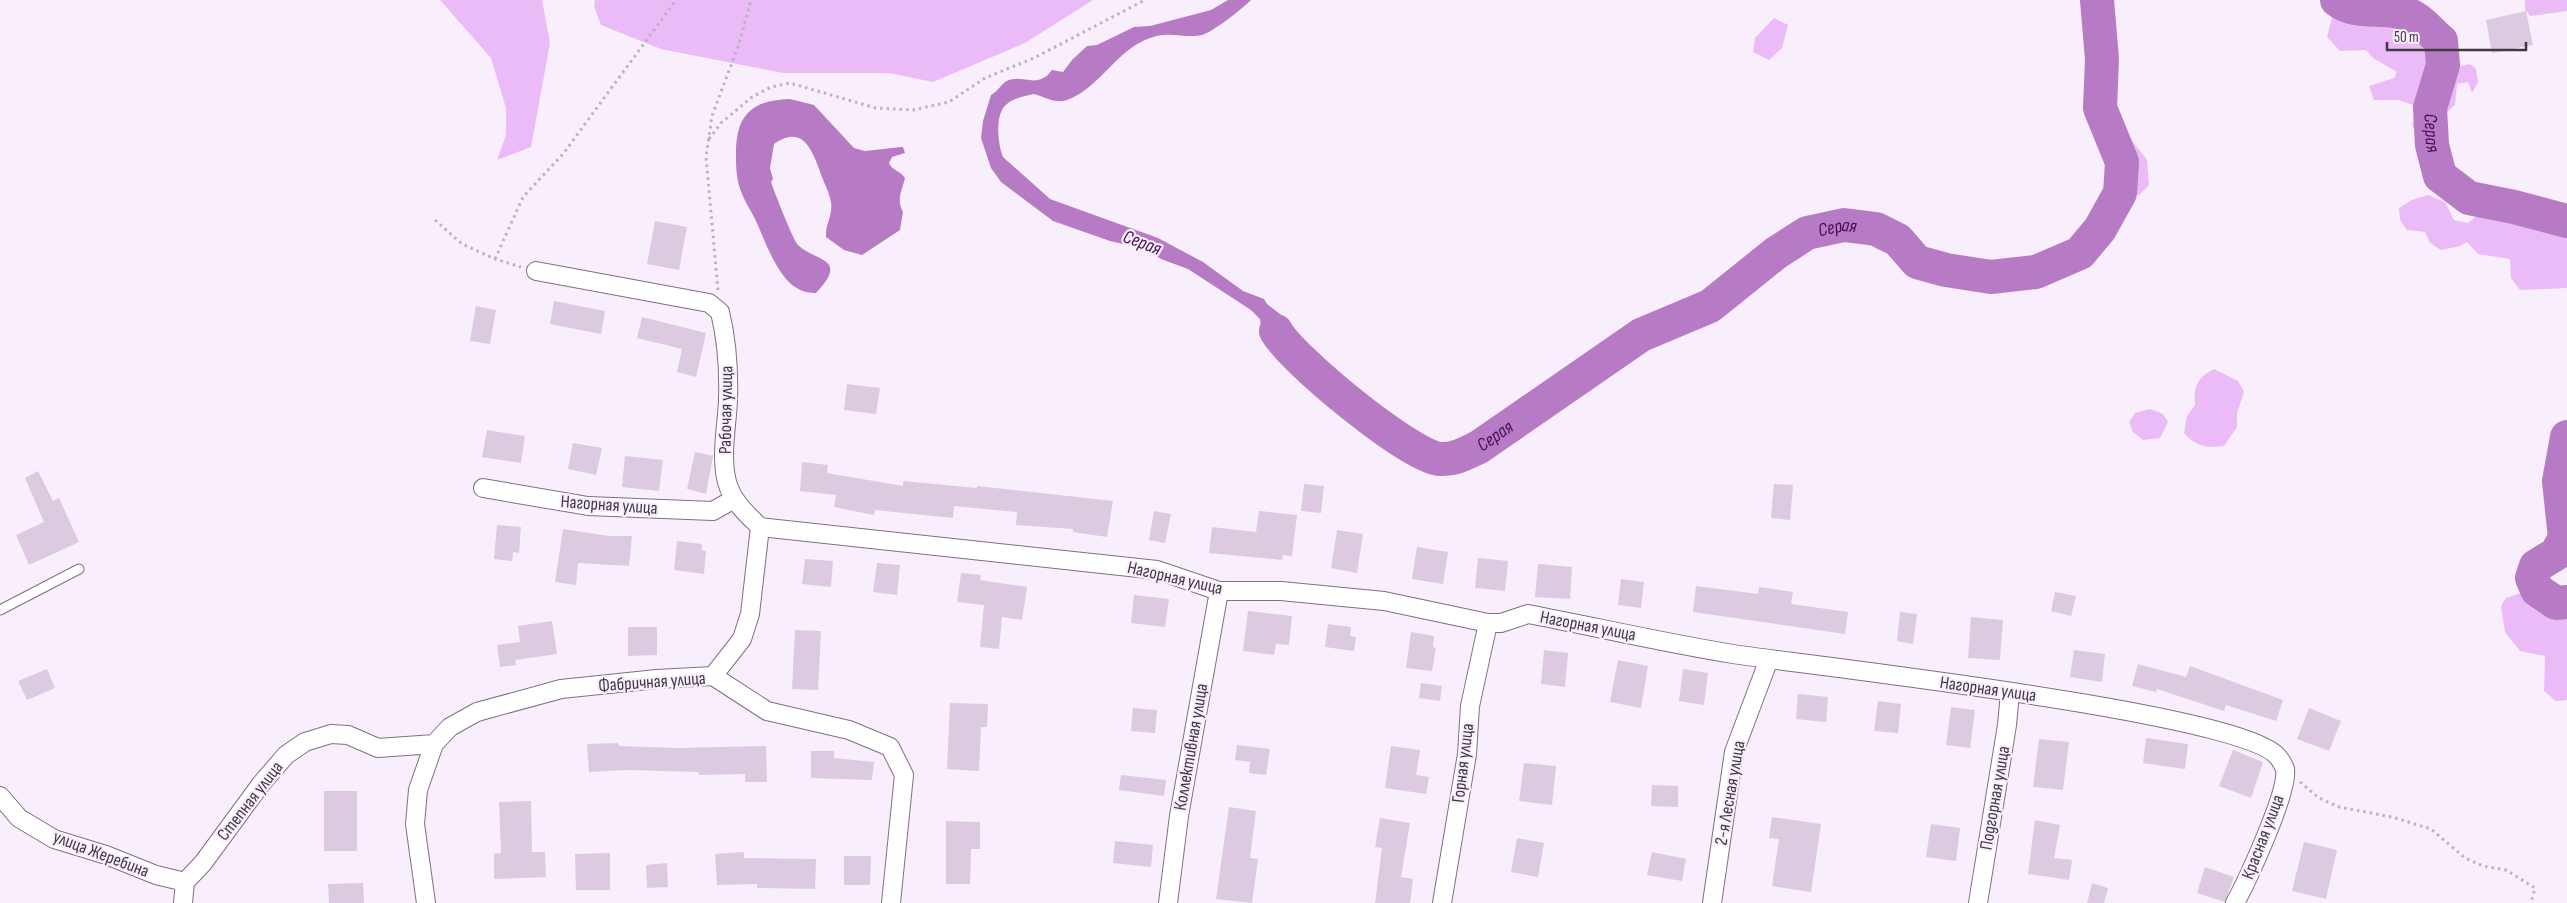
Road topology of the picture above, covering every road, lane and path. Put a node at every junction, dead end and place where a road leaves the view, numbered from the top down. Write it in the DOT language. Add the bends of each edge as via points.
graph roads {
  1 [pos="676,0"];
  2 [pos="751,0"];
  3 [pos="1145,0"];
  4 [pos="709,139"];
  5 [pos="435,220"];
  6 [pos="495,259"];
  7 [pos="536,271"];
  8 [pos="720,312"];
  9 [pos="483,488"];
  10 [pos="734,499"];
  11 [pos="760,527"];
  12 [pos="79,569"];
  13 [pos="1219,591"];
  14 [pos="0,610"];
  15 [pos="1488,623"];
  16 [pos="1770,659"];
  17 [pos="713,676"];
  18 [pos="2010,692"];
  19 [pos="434,744"];
  20 [pos="2285,769"];
  21 [pos="0,796"];
  22 [pos="185,882"];
  23 [pos="183,903"];
  24 [pos="426,903"];
  25 [pos="891,903"];
  26 [pos="1168,903"];
  27 [pos="1442,903"];
  28 [pos="1712,903"];
  29 [pos="1978,903"];
  30 [pos="2235,903"];
  31 [pos="2531,903"];
  1 -- 6 [label="path" via="563,154 523,197"];
  2 -- 4 [label="path" via="739,44 712,116"];
  3 -- 4 [label="path" via="1034,58 985,78 949,102 913,110 876,108 790,82 770,87 752,97 721,123"];
  4 -- 8 [label="path" via="706,157"];
  5 -- 6 [label="path" via="462,244"];
  6 -- 7 [label="path"];
  7 -- 8 [label="street" via="708,303"];
  8 -- 10 [label="street, Рабочая улица" via="727,341 725,463 728,486"];
  9 -- 10 [label="street, Нагорная улица" via="588,506 713,511"];
  10 -- 11 [label="street, Рабочая улица"];
  11 -- 13 [label="street, Нагорная улица" via="1157,570"];
  11 -- 17 [label="street" via="750,614 742,638"];
  12 -- 14 [label="lane"];
  13 -- 15 [label="street, Нагорная улица" via="1282,591 1384,600"];
  13 -- 26 [label="street, Коллективная улица" via="1179,816"];
  15 -- 16 [label="street, Нагорная улица" via="1501,623 1528,614"];
  15 -- 27 [label="street, Горная улица" via="1470,706 1466,754"];
  16 -- 18 [label="street, Нагорная улица"];
  16 -- 28 [label="street, 2-я Лесная улица" via="1734,752"];
  17 -- 19 [label="street, Фабричная улица" via="561,689 477,712 450,727"];
  17 -- 25 [label="street, Фабричная улица" via="767,711 849,730 890,747 904,775"];
  18 -- 20 [label="street, Нагорная улица" via="2107,706 2260,744 2277,755"];
  18 -- 29 [label="street, Подгорная улица"];
  19 -- 22 [label="street, Степная улица" via="378,748 348,735 331,734 305,742 286,755 260,784"];
  19 -- 24 [label="street" via="418,790 415,824"];
  20 -- 30 [label="street, Красная улица" via="2282,790"];
  20 -- 31 [label="path" via="2319,798 2339,807 2392,817 2431,829 2465,858 2483,866 2506,870 2527,882 2534,888"];
  21 -- 22 [label="street, улица Жеребина" via="19,818 54,839"];
  22 -- 23 [label="street"];
}
